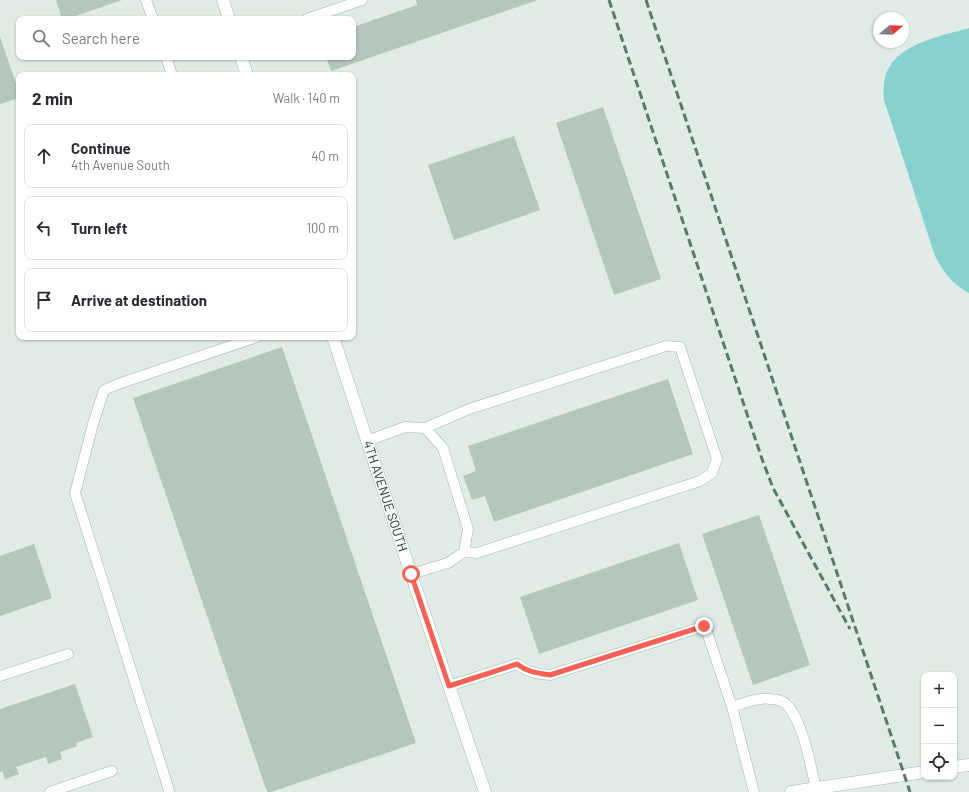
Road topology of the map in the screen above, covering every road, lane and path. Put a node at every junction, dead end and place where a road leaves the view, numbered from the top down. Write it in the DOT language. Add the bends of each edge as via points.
graph roads {
  1 [pos="146,0"];
  2 [pos="223,0"];
  3 [pos="362,0"];
  4 [pos="152,16"];
  5 [pos="228,16"];
  6 [pos="316,16"];
  7 [pos="167,60"];
  8 [pos="243,60"];
  9 [pos="171,72"];
  10 [pos="246,72"];
  11 [pos="248,340"];
  12 [pos="334,340"];
  13 [pos="426,428"];
  14 [pos="367,441"];
  15 [pos="464,552"];
  16 [pos="411,574"];
  17 [pos="68,654"];
  18 [pos="0,676"];
  19 [pos="449,686"];
  20 [pos="732,707"];
  21 [pos="969,765"];
  22 [pos="957,767"];
  23 [pos="112,771"];
  24 [pos="921,772"];
  25 [pos="816,788"];
  26 [pos="50,792"];
  27 [pos="169,792"];
  28 [pos="485,792"];
  29 [pos="754,792"];
  30 [pos="791,792"];
  1 -- 4 [label="lane"];
  2 -- 5 [label="street"];
  3 -- 6 [label="lane"];
  7 -- 9 [label="lane"];
  8 -- 10 [label="street"];
  11 -- 27 [label="lane" via="104,390 76,493"];
  12 -- 14 [label="street, 4TH AVENUE SOUTH"];
  13 -- 14 [label="lane" via="405,427"];
  13 -- 15 [label="lane" via="443,448 468,529"];
  13 -- 15 [label="lane" via="469,409 666,346 680,347 716,459 712,473 700,482 477,553"];
  14 -- 16 [label="street, 4TH AVENUE SOUTH"];
  15 -- 16 [label="lane" via="448,563"];
  16 -- 19 [label="street, 4TH AVENUE SOUTH"];
  17 -- 18 [label="lane"];
  19 -- 20 [label="lane" via="517,664 533,673 550,675 704,626"];
  19 -- 28 [label="street, 4TH AVENUE SOUTH"];
  20 -- 25 [label="lane" via="755,700 771,699 785,703 798,721 806,743"];
  20 -- 29 [label="lane"];
  21 -- 22 [label="street"];
  23 -- 26 [label="lane"];
  24 -- 25 [label="street"];
  25 -- 30 [label="street"];
}
